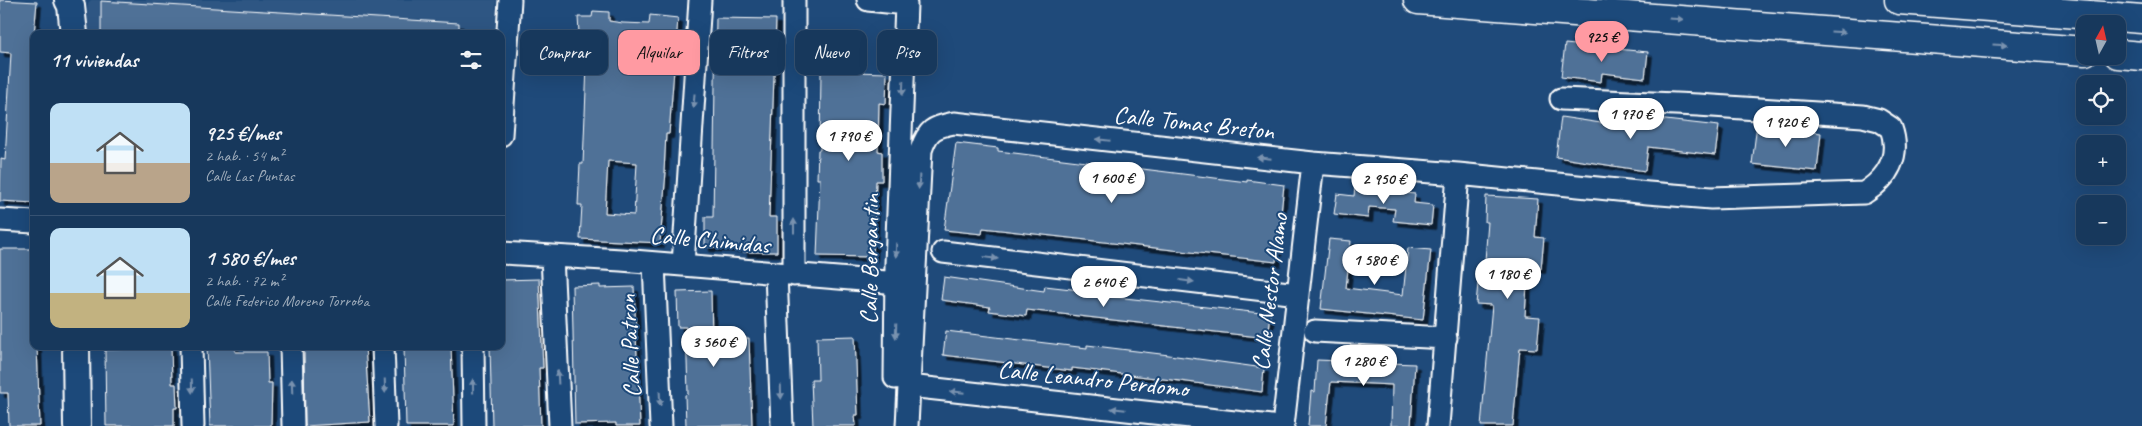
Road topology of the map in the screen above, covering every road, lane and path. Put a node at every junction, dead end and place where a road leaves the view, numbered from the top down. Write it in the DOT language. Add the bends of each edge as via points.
graph roads {
  1 [pos="68,0"];
  2 [pos="85,0"];
  3 [pos="510,0"];
  4 [pos="700,0"];
  5 [pos="794,0"];
  6 [pos="868,0"];
  7 [pos="1418,0"];
  8 [pos="1899,0"];
  9 [pos="2142,19"];
  10 [pos="74,30"];
  11 [pos="81,30"];
  12 [pos="2076,50"];
  13 [pos="2126,55"];
  14 [pos="2142,56"];
  15 [pos="505,75"];
  16 [pos="1561,99"];
  17 [pos="1313,164"];
  18 [pos="1458,174"];
  19 [pos="917,211"];
  20 [pos="0,220"];
  21 [pos="30,222"];
  22 [pos="943,252"];
  23 [pos="505,253"];
  24 [pos="552,256"];
  25 [pos="654,263"];
  26 [pos="683,265"];
  27 [pos="785,274"];
  28 [pos="905,283"];
  29 [pos="1298,294"];
  30 [pos="1315,331"];
  31 [pos="1446,338"];
  32 [pos="76,350"];
  33 [pos="191,350"];
  34 [pos="291,350"];
  35 [pos="383,350"];
  36 [pos="473,350"];
  37 [pos="909,386"];
  38 [pos="77,426"];
  39 [pos="193,426"];
  40 [pos="294,426"];
  41 [pos="386,426"];
  42 [pos="474,426"];
  43 [pos="560,426"];
  44 [pos="661,426"];
  45 [pos="782,426"];
  46 [pos="893,426"];
  47 [pos="907,426"];
  48 [pos="1271,426"];
  49 [pos="1282,426"];
  50 [pos="1438,426"];
  1 -- 10 [label="main road"];
  2 -- 11 [label="main road"];
  3 -- 15 [label="street"];
  4 -- 26 [label="street, one-way"];
  27 -- 5 [label="street, one-way"];
  6 -- 28 [label="street, Calle Bergantin, one-way" via="906,4"];
  7 -- 12 [label="highway, one-way"];
  8 -- 9 [label="highway"];
  13 -- 14 [label="highway"];
  16 -- 18 [label="street, Calle Tomas Breton" via="1698,104 1863,116 1879,120 1891,128 1896,149 1893,162 1877,184 1864,193 1844,195 1711,198"];
  17 -- 18 [label="street, Calle Tomas Breton"];
  17 -- 19 [label="street, Calle Tomas Breton, one-way" via="954,123 938,126 927,135 921,150"];
  17 -- 29 [label="street, Calle Nestor Alamo"];
  18 -- 31 [label="street"];
  19 -- 22 [label="street" via="930,240"];
  19 -- 28 [label="street"];
  20 -- 21 [label="street"];
  22 -- 28 [label="street"];
  22 -- 29 [label="street, one-way"];
  23 -- 24 [label="street, Calle Chimidas"];
  24 -- 25 [label="street, Calle Chimidas"];
  43 -- 24 [label="street, one-way"];
  25 -- 26 [label="street, Calle Chimidas"];
  25 -- 44 [label="street, Calle Patron, one-way"];
  26 -- 27 [label="street, Calle Chimidas"];
  27 -- 28 [label="street, Calle Chimidas"];
  27 -- 45 [label="street, one-way"];
  28 -- 37 [label="street"];
  28 -- 46 [label="street, Calle Bergantin, one-way"];
  29 -- 49 [label="street, Calle Nestor Alamo"];
  30 -- 31 [label="street"];
  31 -- 50 [label="street"];
  32 -- 38 [label="main road"];
  33 -- 39 [label="street, one-way"];
  40 -- 34 [label="street, one-way"];
  35 -- 41 [label="street, one-way"];
  42 -- 36 [label="street, one-way"];
  37 -- 47 [label="street"];
  48 -- 37 [label="street, Calle Leandro Perdomo, one-way"];
}
